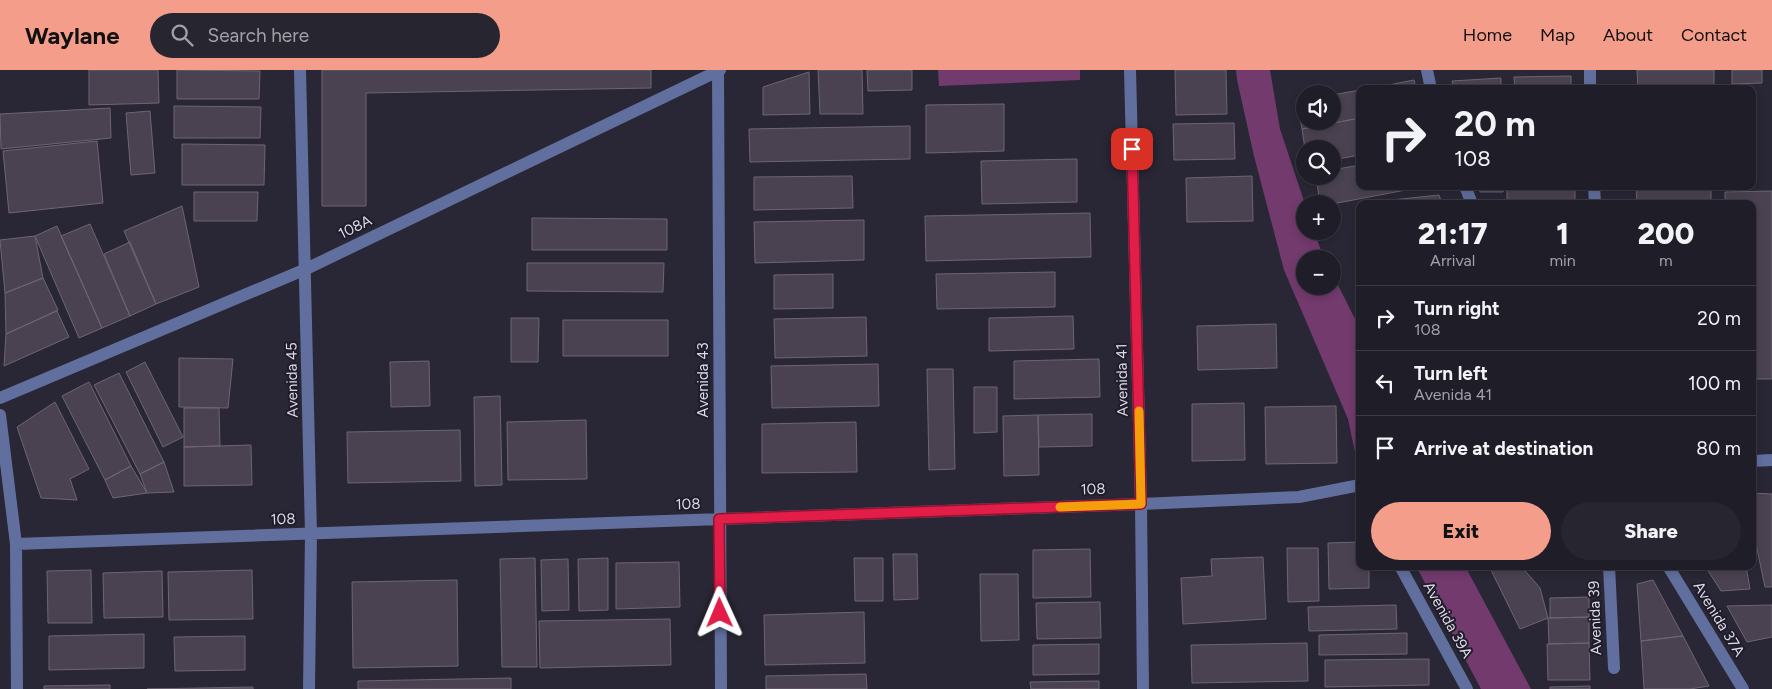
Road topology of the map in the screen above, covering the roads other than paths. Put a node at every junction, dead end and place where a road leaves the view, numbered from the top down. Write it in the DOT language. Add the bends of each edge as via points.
graph roads {
  1 [pos="300,70"];
  2 [pos="719,70"];
  3 [pos="1130,70"];
  4 [pos="1427,70"];
  5 [pos="1590,70"];
  6 [pos="1430,85"];
  7 [pos="1590,85"];
  8 [pos="306,269"];
  9 [pos="0,398"];
  10 [pos="0,415"];
  11 [pos="1772,460"];
  12 [pos="1756,461"];
  13 [pos="1356,488"];
  14 [pos="1141,504"];
  15 [pos="719,519"];
  16 [pos="311,534"];
  17 [pos="16,544"];
  18 [pos="1402,570"];
  19 [pos="1610,570"];
  20 [pos="1670,570"];
  21 [pos="1614,668"];
  22 [pos="17,689"];
  23 [pos="309,689"];
  24 [pos="721,689"];
  25 [pos="1143,689"];
  26 [pos="1467,689"];
  27 [pos="1743,689"];
  1 -- 8 [label="street, Avenida 45"];
  2 -- 8 [label="street, 108A"];
  2 -- 15 [label="street, Avenida 43"];
  3 -- 14 [label="street, Avenida 41"];
  4 -- 6 [label="street"];
  5 -- 7 [label="street"];
  8 -- 9 [label="street, 108A"];
  8 -- 16 [label="street, Avenida 45"];
  10 -- 17 [label="street"];
  11 -- 12 [label="street"];
  13 -- 14 [label="street, 108" via="1299,497"];
  14 -- 15 [label="street, 108"];
  14 -- 25 [label="street, Avenida 41"];
  15 -- 16 [label="street, 108"];
  15 -- 24 [label="street, Avenida 43"];
  16 -- 17 [label="street, 108"];
  16 -- 23 [label="street, Avenida 45"];
  17 -- 22 [label="street"];
  18 -- 26 [label="street, Avenida 39A"];
  19 -- 21 [label="street, Avenida 39"];
  20 -- 27 [label="street, Avenida 37A"];
}
